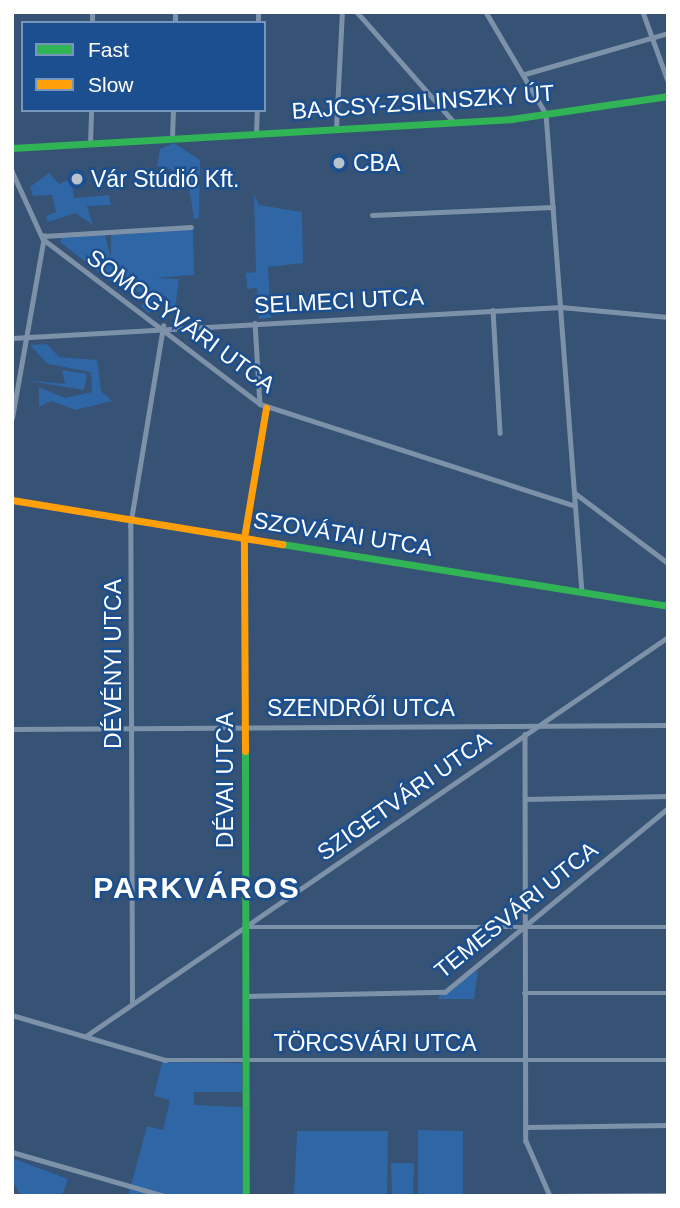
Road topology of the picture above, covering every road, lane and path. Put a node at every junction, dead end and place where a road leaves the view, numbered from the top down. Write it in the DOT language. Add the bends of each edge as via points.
graph roads {
  1 [pos="342,12"];
  2 [pos="356,12"];
  3 [pos="486,12"];
  4 [pos="643,12"];
  5 [pos="668,33"];
  6 [pos="653,37"];
  7 [pos="525,74"];
  8 [pos="668,81"];
  9 [pos="668,96"];
  10 [pos="91,112"];
  11 [pos="173,112"];
  12 [pos="257,112"];
  13 [pos="547,114"];
  14 [pos="454,122"];
  15 [pos="336,129"];
  16 [pos="256,134"];
  17 [pos="172,138"];
  18 [pos="90,143"];
  19 [pos="12,148"];
  20 [pos="12,171"];
  21 [pos="553,206"];
  22 [pos="372,215"];
  23 [pos="191,227"];
  24 [pos="43,239"];
  25 [pos="561,307"];
  26 [pos="493,310"];
  27 [pos="668,317"];
  28 [pos="255,323"];
  29 [pos="161,328"];
  30 [pos="12,338"];
  31 [pos="25,338"];
  32 [pos="263,406"];
  33 [pos="12,418"];
  34 [pos="500,433"];
  35 [pos="574,493"];
  36 [pos="12,500"];
  37 [pos="575,506"];
  38 [pos="131,520"];
  39 [pos="244,538"];
  40 [pos="668,563"];
  41 [pos="583,592"];
  42 [pos="668,606"];
  43 [pos="668,637"];
  44 [pos="668,725"];
  45 [pos="243,726"];
  46 [pos="537,726"];
  47 [pos="129,728"];
  48 [pos="12,729"];
  49 [pos="525,734"];
  50 [pos="668,796"];
  51 [pos="525,799"];
  52 [pos="668,808"];
  53 [pos="245,927"];
  54 [pos="525,927"];
  55 [pos="668,927"];
  56 [pos="524,993"];
  57 [pos="668,993"];
  58 [pos="245,996"];
  59 [pos="132,1004"];
  60 [pos="12,1015"];
  61 [pos="86,1036"];
  62 [pos="668,1060"];
  63 [pos="244,1061"];
  64 [pos="525,1061"];
  65 [pos="668,1125"];
  66 [pos="526,1127"];
  67 [pos="12,1152"];
  68 [pos="668,1195"];
  69 [pos="164,1196"];
  70 [pos="246,1196"];
  71 [pos="549,1196"];
  1 -- 15 [label="street"];
  2 -- 14 [label="street"];
  3 -- 7 [label="street"];
  4 -- 6 [label="street"];
  5 -- 6 [label="street"];
  6 -- 7 [label="street"];
  6 -- 8 [label="street"];
  7 -- 13 [label="street"];
  9 -- 13 [label="street, BAJCSY-ZSILINSZKY ÚT"];
  10 -- 18 [label="street"];
  11 -- 17 [label="street"];
  12 -- 16 [label="street"];
  13 -- 14 [label="street, BAJCSY-ZSILINSZKY ÚT"];
  13 -- 21 [label="street"];
  14 -- 15 [label="street, BAJCSY-ZSILINSZKY ÚT"];
  15 -- 16 [label="street, BAJCSY-ZSILINSZKY ÚT"];
  16 -- 17 [label="street, BAJCSY-ZSILINSZKY ÚT"];
  17 -- 18 [label="street, BAJCSY-ZSILINSZKY ÚT"];
  18 -- 19 [label="street, BAJCSY-ZSILINSZKY ÚT"];
  20 -- 24 [label="street, SOMOGYVÁRI UTCA"];
  21 -- 22 [label="street"];
  21 -- 25 [label="street"];
  23 -- 24 [label="street"];
  24 -- 29 [label="street, SOMOGYVÁRI UTCA"];
  24 -- 31 [label="street"];
  25 -- 26 [label="street, SELMECI UTCA"];
  25 -- 27 [label="street, SELMECI UTCA"];
  25 -- 35 [label="street"];
  26 -- 28 [label="street, SELMECI UTCA"];
  26 -- 34 [label="street"];
  28 -- 29 [label="street, SELMECI UTCA"];
  28 -- 32 [label="street, DÉVAI UTCA"];
  29 -- 31 [label="street, SELMECI UTCA"];
  29 -- 32 [label="street, SOMOGYVÁRI UTCA"];
  29 -- 38 [label="street, DÉVÉNYI UTCA"];
  30 -- 31 [label="street, SELMECI UTCA"];
  31 -- 33 [label="street"];
  32 -- 37 [label="street, SOMOGYVÁRI UTCA"];
  32 -- 39 [label="street, DÉVAI UTCA"];
  35 -- 37 [label="street"];
  35 -- 40 [label="street"];
  36 -- 38 [label="street, SZOVÁTAI UTCA"];
  37 -- 41 [label="street"];
  38 -- 39 [label="street, SZOVÁTAI UTCA"];
  38 -- 47 [label="street, DÉVÉNYI UTCA"];
  39 -- 41 [label="street, SZOVÁTAI UTCA"];
  39 -- 45 [label="street, DÉVAI UTCA"];
  41 -- 42 [label="street, SZOVÁTAI UTCA"];
  43 -- 46 [label="street, SZIGETVÁRI UTCA"];
  44 -- 46 [label="street, SZENDRŐI UTCA"];
  45 -- 46 [label="street, SZENDRŐI UTCA"];
  45 -- 47 [label="street, SZENDRŐI UTCA"];
  45 -- 53 [label="street, DÉVAI UTCA"];
  46 -- 49 [label="street, SZIGETVÁRI UTCA"];
  47 -- 48 [label="street, SZENDRŐI UTCA"];
  47 -- 59 [label="street, DÉVÉNYI UTCA"];
  49 -- 51 [label="street"];
  49 -- 53 [label="street, SZIGETVÁRI UTCA"];
  50 -- 51 [label="street"];
  51 -- 54 [label="street"];
  52 -- 54 [label="street, TEMESVÁRI UTCA"];
  53 -- 54 [label="street"];
  53 -- 58 [label="street, DÉVAI UTCA"];
  53 -- 59 [label="street, SZIGETVÁRI UTCA"];
  54 -- 55 [label="street"];
  54 -- 56 [label="street"];
  54 -- 58 [label="street, TEMESVÁRI UTCA" via="441,994"];
  56 -- 57 [label="street"];
  56 -- 64 [label="street"];
  58 -- 63 [label="street, DÉVAI UTCA"];
  59 -- 61 [label="street, SZIGETVÁRI UTCA"];
  60 -- 61 [label="street"];
  61 -- 63 [label="street, TÖRCSVÁRI UTCA" via="166,1060"];
  62 -- 64 [label="street, TÖRCSVÁRI UTCA"];
  63 -- 64 [label="street, TÖRCSVÁRI UTCA"];
  63 -- 70 [label="street, DÉVAI UTCA"];
  64 -- 66 [label="street"];
  65 -- 66 [label="street"];
  66 -- 71 [label="street" via="528,1151"];
  67 -- 69 [label="street"];
  68 -- 71 [label="street"];
}
